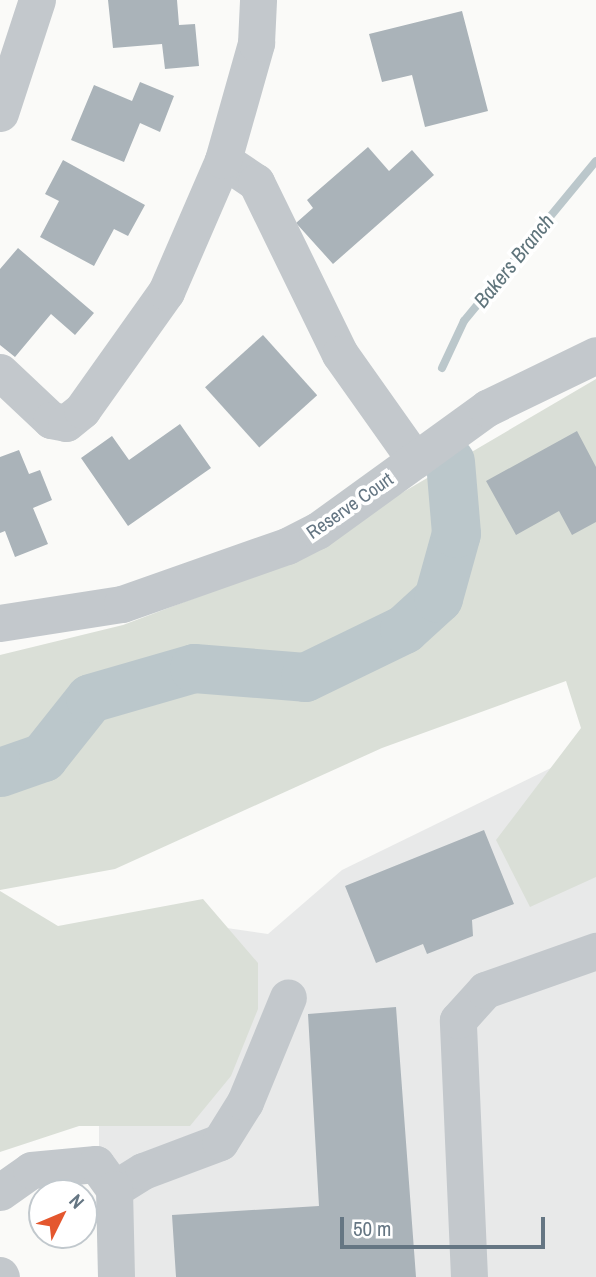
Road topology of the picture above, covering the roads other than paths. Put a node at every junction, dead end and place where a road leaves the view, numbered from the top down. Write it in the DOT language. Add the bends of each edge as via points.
graph roads {
  1 [pos="37,0"];
  2 [pos="258,0"];
  3 [pos="0,113"];
  4 [pos="223,160"];
  5 [pos="596,355"];
  6 [pos="0,372"];
  7 [pos="415,460"];
  8 [pos="0,623"];
  9 [pos="596,951"];
  10 [pos="288,997"];
  11 [pos="114,1189"];
  12 [pos="0,1192"];
  13 [pos="116,1277"];
  14 [pos="468,1277"];
  1 -- 3 [label="street"];
  2 -- 4 [label="street" via="256,43"];
  4 -- 6 [label="street" via="166,292 82,410 66,423 51,420"];
  4 -- 7 [label="street" via="256,182 319,318"];
  5 -- 7 [label="street, Reserve Court" via="487,408"];
  7 -- 8 [label="street, Reserve Court" via="287,546 122,604"];
  9 -- 14 [label="street" via="485,990 458,1020"];
  10 -- 11 [label="street" via="245,1102 220,1142 143,1171"];
  11 -- 12 [label="street" via="96,1164 31,1170"];
  11 -- 13 [label="street"];
}
